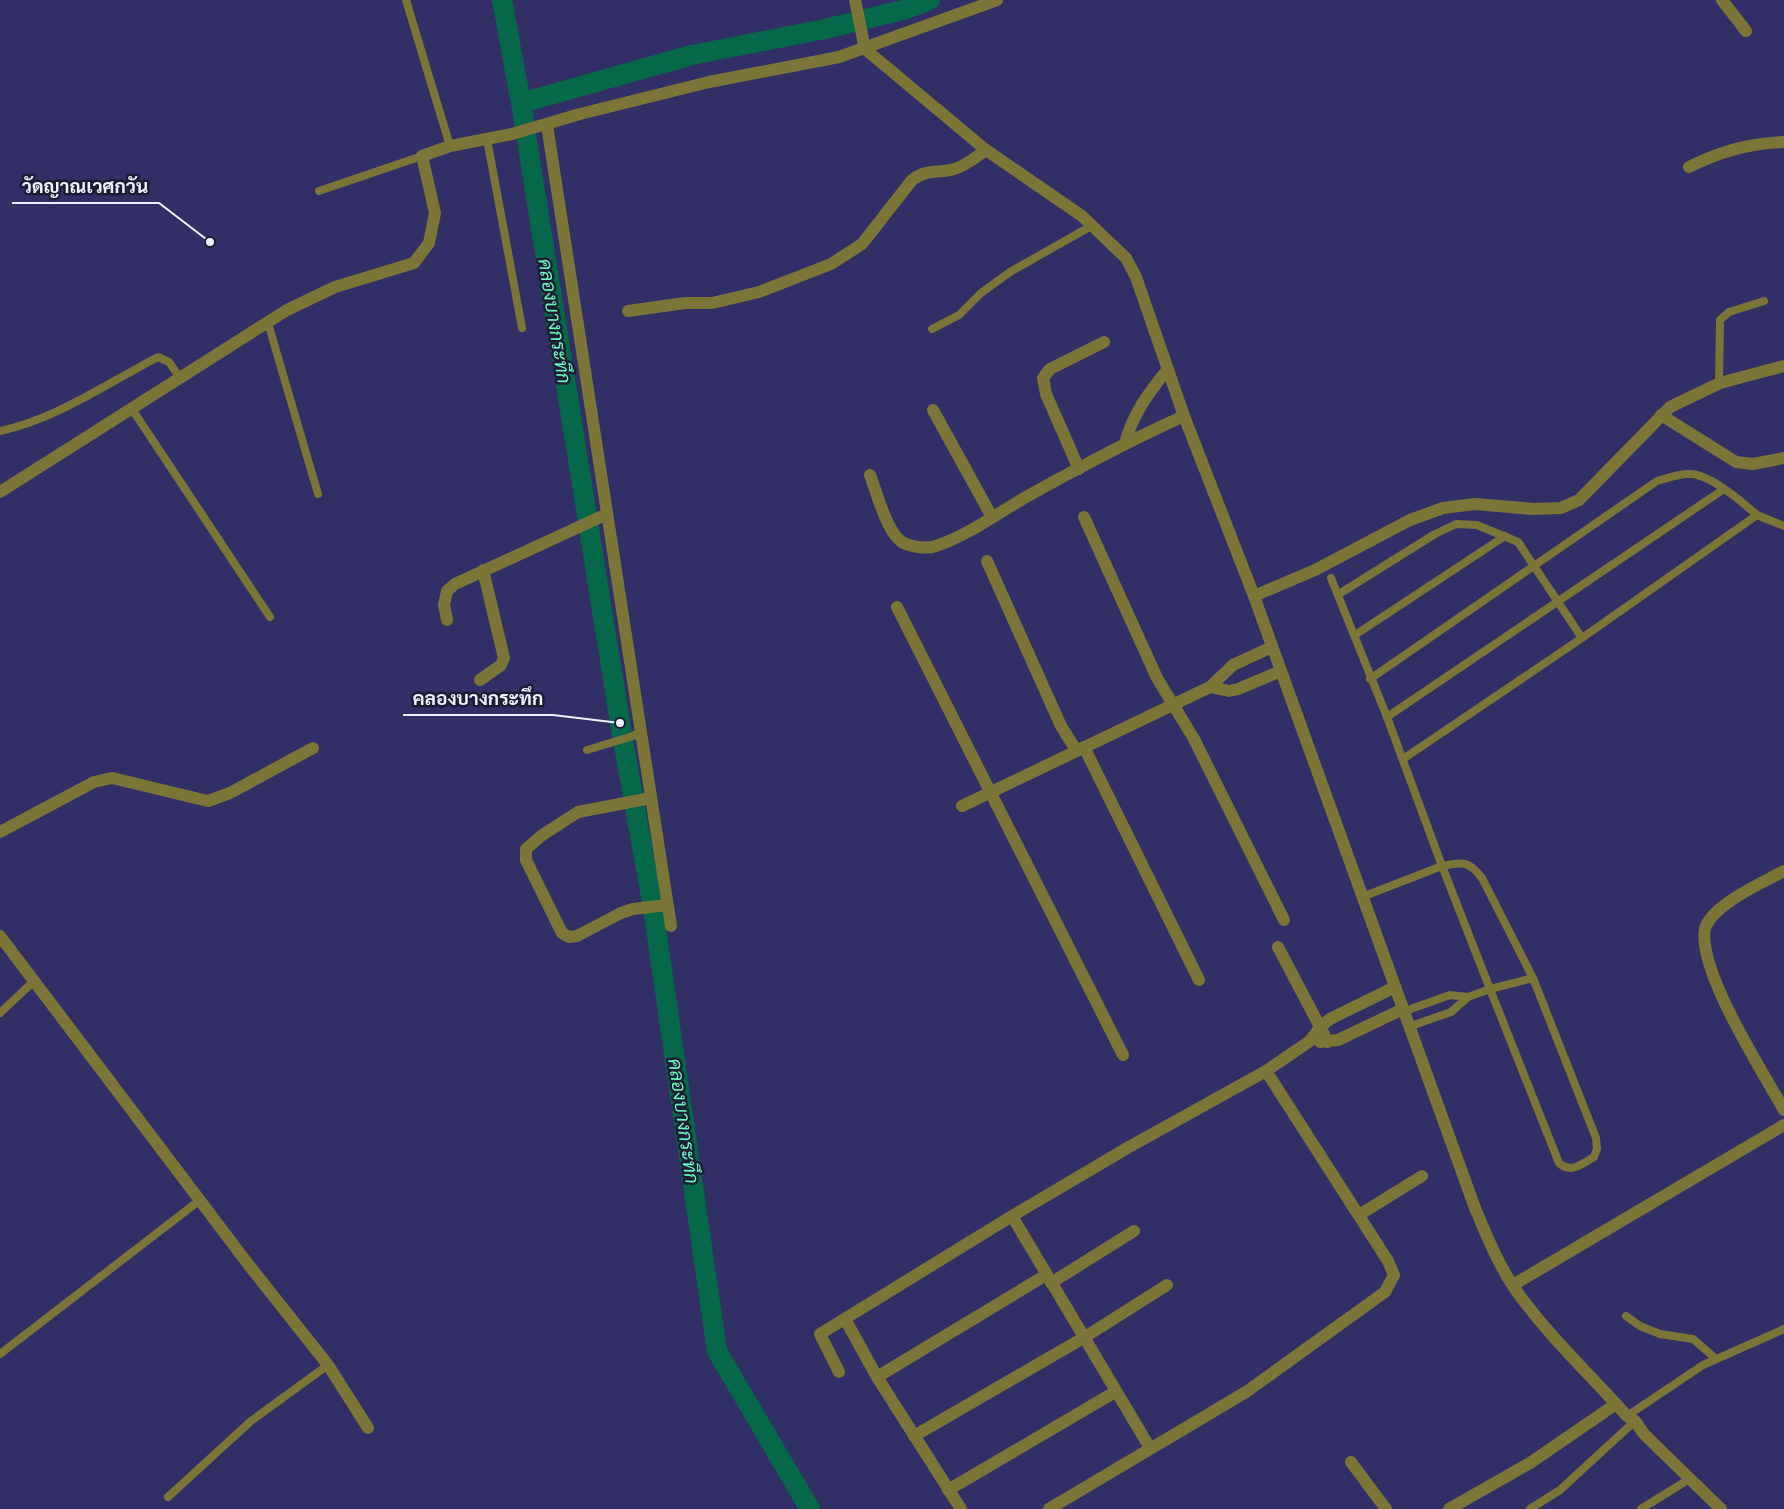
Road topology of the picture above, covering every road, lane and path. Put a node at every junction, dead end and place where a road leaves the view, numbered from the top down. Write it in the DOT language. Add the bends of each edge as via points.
graph roads {
  1 [pos="406,0"];
  2 [pos="855,0"];
  3 [pos="998,0"];
  4 [pos="1722,0"];
  5 [pos="1746,32"];
  6 [pos="865,49"];
  7 [pos="541,126"];
  8 [pos="487,139"];
  9 [pos="1784,142"];
  10 [pos="450,146"];
  11 [pos="986,150"];
  12 [pos="422,156"];
  13 [pos="1689,167"];
  14 [pos="319,191"];
  15 [pos="1093,225"];
  16 [pos="1764,301"];
  17 [pos="628,312"];
  18 [pos="268,323"];
  19 [pos="522,328"];
  20 [pos="932,329"];
  21 [pos="1104,342"];
  22 [pos="1784,366"];
  23 [pos="1168,369"];
  24 [pos="180,378"];
  25 [pos="1719,383"];
  26 [pos="132,409"];
  27 [pos="933,410"];
  28 [pos="1661,415"];
  29 [pos="1184,416"];
  30 [pos="0,431"];
  31 [pos="1126,444"];
  32 [pos="1784,458"];
  33 [pos="1080,469"];
  34 [pos="870,475"];
  35 [pos="1724,490"];
  36 [pos="0,492"];
  37 [pos="318,494"];
  38 [pos="607,514"];
  39 [pos="1757,515"];
  40 [pos="992,517"];
  41 [pos="1084,517"];
  42 [pos="1784,526"];
  43 [pos="1505,536"];
  44 [pos="987,562"];
  45 [pos="1534,567"];
  46 [pos="483,570"];
  47 [pos="1331,578"];
  48 [pos="1339,594"];
  49 [pos="1254,596"];
  50 [pos="1558,603"];
  51 [pos="897,607"];
  52 [pos="270,617"];
  53 [pos="447,620"];
  54 [pos="1355,635"];
  55 [pos="1582,638"];
  56 [pos="1272,647"];
  57 [pos="1281,671"];
  58 [pos="1370,679"];
  59 [pos="480,680"];
  60 [pos="1210,687"];
  61 [pos="1173,704"];
  62 [pos="1387,718"];
  63 [pos="637,734"];
  64 [pos="312,748"];
  65 [pos="1080,749"];
  66 [pos="587,750"];
  67 [pos="1402,759"];
  68 [pos="991,793"];
  69 [pos="648,799"];
  70 [pos="962,806"];
  71 [pos="0,832"];
  72 [pos="1442,866"];
  73 [pos="1784,871"];
  74 [pos="1362,898"];
  75 [pos="664,905"];
  76 [pos="1284,920"];
  77 [pos="671,926"];
  78 [pos="0,936"];
  79 [pos="1278,947"];
  80 [pos="1533,978"];
  81 [pos="1199,980"];
  82 [pos="34,981"];
  83 [pos="1395,987"];
  84 [pos="1490,989"];
  85 [pos="1468,998"];
  86 [pos="1404,1010"];
  87 [pos="0,1013"];
  88 [pos="1411,1026"];
  89 [pos="1320,1027"];
  90 [pos="1310,1041"];
  91 [pos="1328,1042"];
  92 [pos="1123,1055"];
  93 [pos="1266,1071"];
  94 [pos="1784,1110"];
  95 [pos="1784,1125"];
  96 [pos="1422,1176"];
  97 [pos="200,1200"];
  98 [pos="1359,1215"];
  99 [pos="1012,1216"];
  100 [pos="1134,1231"];
  101 [pos="1048,1279"];
  102 [pos="1167,1284"];
  103 [pos="1513,1285"];
  104 [pos="1626,1316"];
  105 [pos="845,1319"];
  106 [pos="1784,1329"];
  107 [pos="1085,1336"];
  108 [pos="0,1354"];
  109 [pos="1715,1358"];
  110 [pos="328,1366"];
  111 [pos="839,1372"];
  112 [pos="877,1377"];
  113 [pos="1115,1392"];
  114 [pos="1616,1404"];
  115 [pos="1631,1419"];
  116 [pos="368,1428"];
  117 [pos="914,1436"];
  118 [pos="1150,1448"];
  119 [pos="1351,1462"];
  120 [pos="1691,1478"];
  121 [pos="948,1490"];
  122 [pos="168,1497"];
  123 [pos="961,1509"];
  124 [pos="1049,1509"];
  125 [pos="1386,1509"];
  126 [pos="1449,1509"];
  127 [pos="1530,1509"];
  128 [pos="1641,1509"];
  129 [pos="1721,1509"];
  1 -- 10 [label="lane"];
  2 -- 6 [label="street"];
  3 -- 6 [label="street"];
  4 -- 5 [label="street"];
  6 -- 7 [label="street" via="840,57 709,82"];
  6 -- 11 [label="street"];
  7 -- 8 [label="street"];
  7 -- 38 [label="street"];
  8 -- 10 [label="street"];
  8 -- 19 [label="lane"];
  9 -- 13 [label="street" via="1737,147"];
  10 -- 12 [label="street"];
  11 -- 15 [label="street"];
  11 -- 17 [label="street" via="954,169 920,174 862,244 831,264 759,292 712,303"];
  12 -- 14 [label="lane"];
  12 -- 18 [label="street" via="435,213 429,244 414,263 335,287"];
  15 -- 20 [label="lane" via="1010,272 981,293 959,315"];
  15 -- 23 [label="street" via="1126,258 1136,277"];
  16 -- 25 [label="lane" via="1729,312 1720,320"];
  18 -- 24 [label="street"];
  18 -- 37 [label="lane"];
  21 -- 33 [label="street" via="1050,370 1043,378 1046,394"];
  22 -- 25 [label="street"];
  23 -- 29 [label="street"];
  23 -- 31 [label="street" via="1130,424"];
  24 -- 26 [label="street"];
  24 -- 30 [label="lane" via="169,362 158,357 21,427"];
  25 -- 28 [label="street" via="1670,407"];
  26 -- 36 [label="street"];
  26 -- 52 [label="lane"];
  27 -- 40 [label="street"];
  28 -- 32 [label="street" via="1736,462 1754,464"];
  28 -- 49 [label="street" via="1579,500 1561,508 1475,504 1443,508 1410,520 1315,570"];
  29 -- 31 [label="street"];
  29 -- 49 [label="street"];
  31 -- 33 [label="street"];
  33 -- 40 [label="street"];
  34 -- 40 [label="street" via="890,528 904,544 934,547"];
  35 -- 39 [label="lane"];
  35 -- 45 [label="lane" via="1692,474 1657,481"];
  35 -- 50 [label="lane"];
  38 -- 46 [label="street"];
  38 -- 63 [label="street"];
  39 -- 42 [label="lane"];
  39 -- 55 [label="lane"];
  41 -- 61 [label="street" via="1157,678"];
  43 -- 45 [label="lane" via="1518,542"];
  43 -- 48 [label="lane" via="1477,525 1456,524"];
  43 -- 54 [label="lane"];
  44 -- 65 [label="street" via="1061,726"];
  45 -- 50 [label="lane"];
  45 -- 58 [label="lane"];
  46 -- 53 [label="street" via="447,591 444,605"];
  46 -- 59 [label="street" via="504,658 501,665"];
  47 -- 48 [label="lane"];
  48 -- 54 [label="lane"];
  49 -- 56 [label="street"];
  50 -- 55 [label="lane"];
  50 -- 62 [label="lane"];
  51 -- 68 [label="street"];
  54 -- 58 [label="lane"];
  55 -- 67 [label="lane"];
  56 -- 57 [label="street"];
  56 -- 60 [label="street" via="1233,665"];
  57 -- 60 [label="street" via="1238,690"];
  57 -- 74 [label="street"];
  58 -- 62 [label="lane"];
  60 -- 61 [label="street"];
  61 -- 65 [label="street"];
  61 -- 76 [label="street" via="1194,739"];
  62 -- 67 [label="lane"];
  63 -- 66 [label="lane"];
  63 -- 69 [label="street"];
  64 -- 71 [label="street" via="230,793 208,801 112,778 94,782"];
  65 -- 68 [label="street"];
  65 -- 81 [label="street"];
  67 -- 72 [label="lane"];
  68 -- 70 [label="street"];
  68 -- 92 [label="street"];
  69 -- 75 [label="street"];
  69 -- 75 [label="street" via="578,812 526,849 526,860 562,933 569,937 633,909"];
  72 -- 74 [label="lane"];
  72 -- 80 [label="lane" via="1461,862 1473,866 1478,872"];
  72 -- 84 [label="lane"];
  73 -- 94 [label="street" via="1717,911 1706,928 1706,948 1711,970 1740,1032"];
  74 -- 83 [label="street"];
  75 -- 77 [label="street"];
  78 -- 82 [label="street"];
  79 -- 89 [label="street"];
  80 -- 84 [label="lane"];
  80 -- 84 [label="lane" via="1596,1138 1594,1157 1570,1169 1560,1163"];
  82 -- 87 [label="lane"];
  82 -- 97 [label="street"];
  83 -- 86 [label="street"];
  83 -- 89 [label="street"];
  84 -- 85 [label="lane"];
  85 -- 86 [label="lane" via="1450,994"];
  85 -- 88 [label="lane" via="1451,1012"];
  86 -- 88 [label="street"];
  86 -- 91 [label="street" via="1349,1036"];
  88 -- 103 [label="street" via="1475,1208 1494,1253"];
  89 -- 90 [label="street"];
  89 -- 91 [label="street"];
  90 -- 91 [label="street"];
  90 -- 93 [label="street"];
  93 -- 98 [label="street"];
  93 -- 99 [label="street"];
  95 -- 103 [label="street"];
  96 -- 98 [label="street"];
  97 -- 108 [label="lane"];
  97 -- 110 [label="street"];
  98 -- 118 [label="street" via="1394,1275 1386,1292 1246,1392"];
  99 -- 101 [label="street"];
  99 -- 105 [label="street"];
  100 -- 101 [label="street"];
  101 -- 107 [label="street"];
  101 -- 112 [label="street"];
  102 -- 107 [label="street"];
  103 -- 114 [label="street"];
  104 -- 109 [label="lane" via="1660,1334 1693,1339"];
  105 -- 111 [label="street" via="820,1334"];
  105 -- 112 [label="street"];
  106 -- 109 [label="lane"];
  107 -- 113 [label="street"];
  107 -- 117 [label="street"];
  109 -- 115 [label="lane"];
  110 -- 116 [label="street"];
  110 -- 122 [label="lane" via="251,1421"];
  112 -- 117 [label="street"];
  113 -- 118 [label="street"];
  113 -- 121 [label="street"];
  114 -- 115 [label="street"];
  114 -- 126 [label="street" via="1530,1463"];
  115 -- 120 [label="street"];
  115 -- 127 [label="lane" via="1560,1490"];
  117 -- 121 [label="street"];
  118 -- 124 [label="street"];
  119 -- 125 [label="street"];
  120 -- 128 [label="lane"];
  120 -- 129 [label="street"];
  121 -- 123 [label="street"];
}
